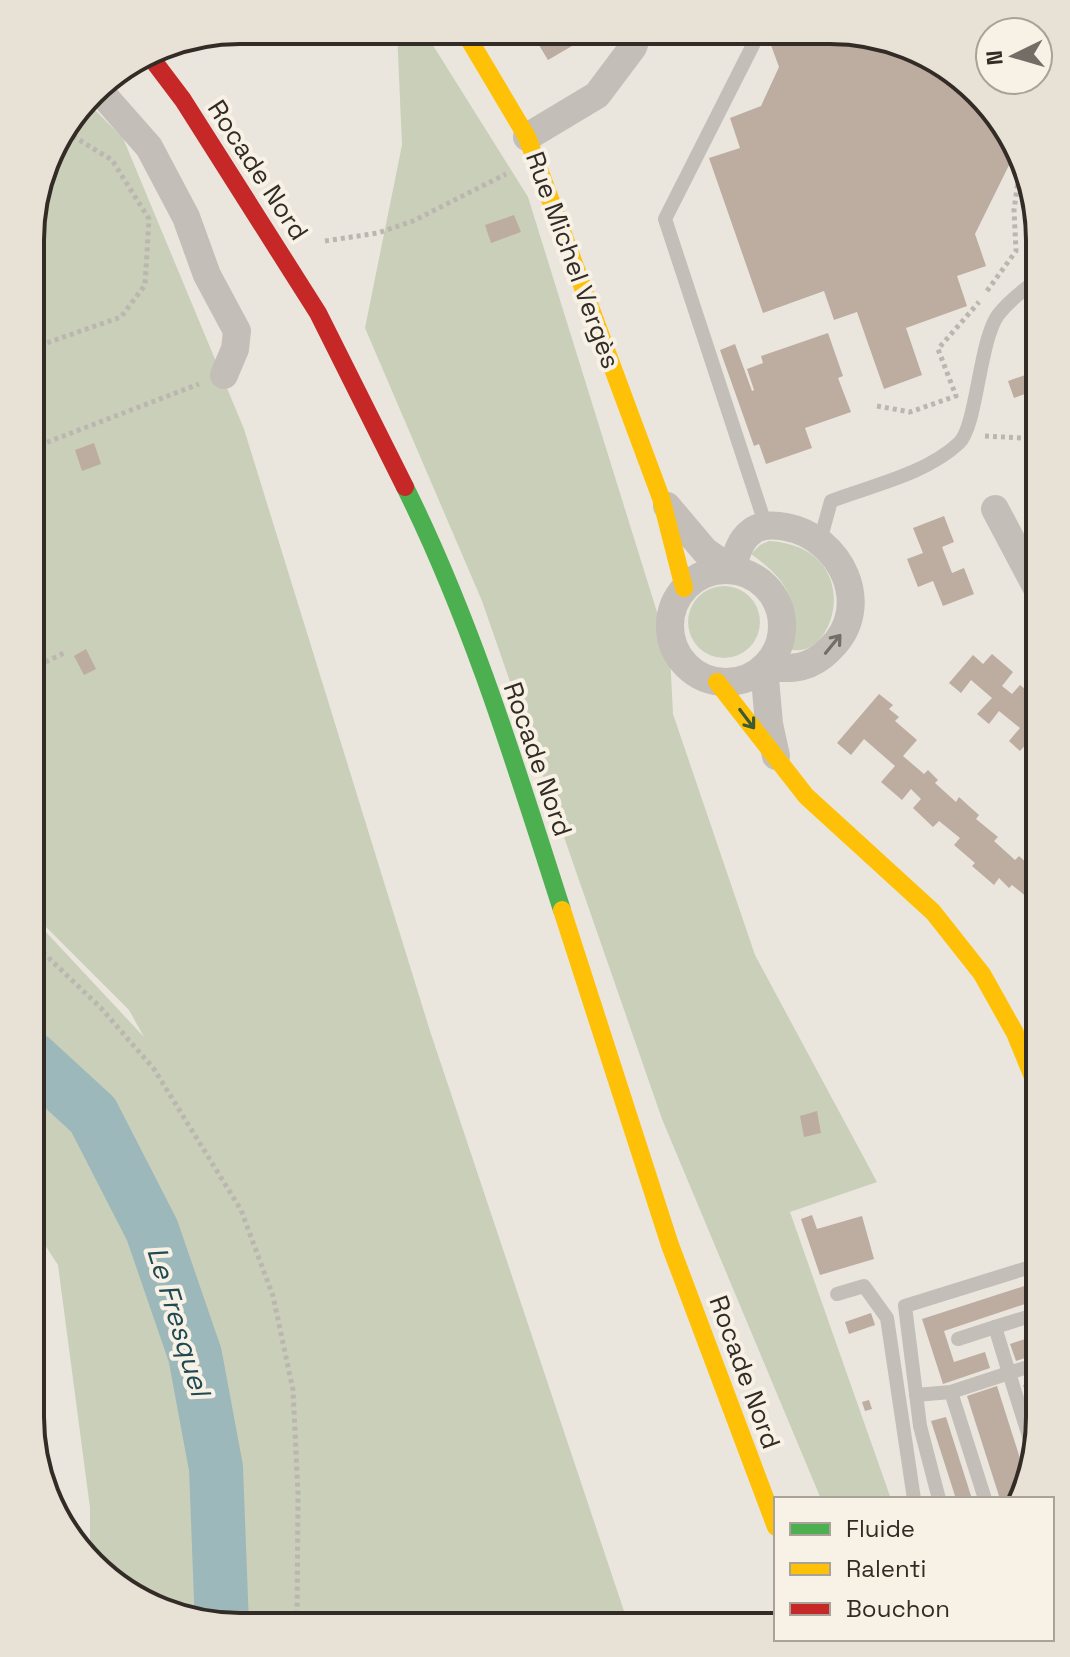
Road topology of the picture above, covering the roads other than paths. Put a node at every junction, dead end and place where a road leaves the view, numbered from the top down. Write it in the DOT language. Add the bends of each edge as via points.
graph roads {
  1 [pos="471,44"];
  2 [pos="634,44"];
  3 [pos="753,44"];
  4 [pos="155,63"];
  5 [pos="106,98"];
  6 [pos="531,148"];
  7 [pos="1026,290"];
  8 [pos="224,375"];
  9 [pos="661,498"];
  10 [pos="995,509"];
  11 [pos="766,526"];
  12 [pos="820,541"];
  13 [pos="1026,568"];
  14 [pos="732,570"];
  15 [pos="684,588"];
  16 [pos="764,667"];
  17 [pos="717,682"];
  18 [pos="776,757"];
  19 [pos="1026,1058"];
  20 [pos="1026,1268"];
  21 [pos="837,1294"];
  22 [pos="1026,1317"];
  23 [pos="995,1327"];
  24 [pos="958,1339"];
  25 [pos="1026,1368"];
  26 [pos="1009,1373"];
  27 [pos="951,1392"];
  28 [pos="916,1395"];
  29 [pos="1026,1427"];
  30 [pos="914,1497"];
  31 [pos="938,1497"];
  32 [pos="984,1497"];
  33 [pos="774,1522"];
  1 -- 6 [label="main road, Rue Michel Vergès"];
  2 -- 6 [label="street" via="597,95"];
  3 -- 11 [label="lane" via="665,219"];
  4 -- 33 [label="main road, Rocade Nord" via="318,313 427,532 502,725 670,1245"];
  5 -- 8 [label="street" via="149,147 237,331"];
  6 -- 9 [label="main road, Rue Michel Vergès"];
  7 -- 12 [label="lane" via="998,315 962,441 924,466 831,501"];
  9 -- 14 [label="street, Rue Michel Vergès" via="705,551"];
  9 -- 15 [label="main road, Rue Michel Vergès"];
  10 -- 13 [label="street"];
  11 -- 12 [label="street" via="796,529"];
  11 -- 14 [label="street" via="751,531 738,548"];
  16 -- 12 [label="street, one-way" via="816,663 838,641 847,622 850,588 845,570"];
  14 -- 15 [label="street" via="706,573"];
  14 -- 16 [label="street" via="769,589 779,608 777,650"];
  15 -- 17 [label="street" via="670,619 676,652 693,671"];
  16 -- 17 [label="street" via="742,680"];
  16 -- 18 [label="street"];
  17 -- 18 [label="main road, one-way"];
  18 -- 19 [label="main road" via="806,796 933,912 982,974"];
  20 -- 28 [label="lane" via="905,1306"];
  21 -- 30 [label="lane" via="864,1286 887,1318"];
  22 -- 23 [label="lane"];
  23 -- 24 [label="lane"];
  23 -- 26 [label="lane"];
  25 -- 26 [label="lane"];
  26 -- 27 [label="lane"];
  26 -- 29 [label="lane"];
  27 -- 28 [label="lane"];
  27 -- 32 [label="lane"];
  28 -- 31 [label="lane"];
}
